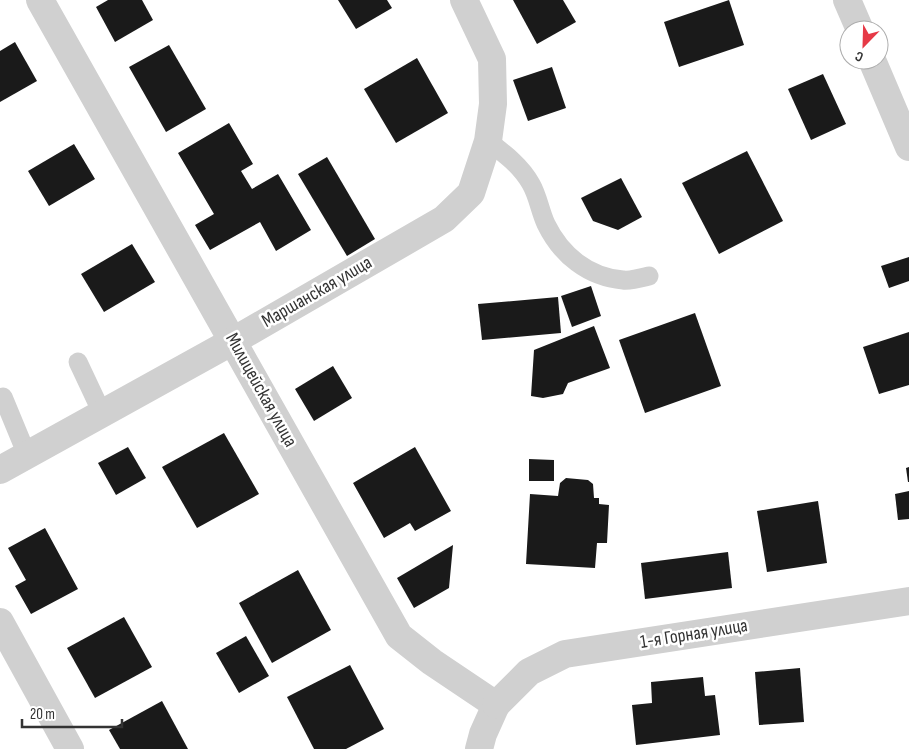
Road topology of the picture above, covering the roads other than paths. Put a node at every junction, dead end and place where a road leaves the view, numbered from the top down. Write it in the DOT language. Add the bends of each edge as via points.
graph roads {
  1 [pos="40,0"];
  2 [pos="464,0"];
  3 [pos="847,0"];
  4 [pos="856,20"];
  5 [pos="876,70"];
  6 [pos="488,141"];
  7 [pos="909,147"];
  8 [pos="650,276"];
  9 [pos="233,341"];
  10 [pos="78,362"];
  11 [pos="4,397"];
  12 [pos="102,413"];
  13 [pos="26,455"];
  14 [pos="0,470"];
  15 [pos="909,601"];
  16 [pos="0,622"];
  17 [pos="496,705"];
  18 [pos="70,749"];
  19 [pos="479,749"];
  1 -- 9 [label="street, Милицейская улица"];
  2 -- 6 [label="street" via="492,59 494,104"];
  3 -- 4 [label="street"];
  5 -- 7 [label="street"];
  6 -- 8 [label="lane" via="514,161 532,185 550,230 562,250 579,266 624,281"];
  6 -- 9 [label="street, Маршанская улица" via="471,193 444,219"];
  9 -- 12 [label="street, Маршанская улица"];
  9 -- 17 [label="street, Милицейская улица" via="399,636"];
  10 -- 12 [label="lane"];
  11 -- 13 [label="lane"];
  12 -- 13 [label="street, Маршанская улица"];
  13 -- 14 [label="street, Маршанская улица"];
  15 -- 17 [label="street, 1-я Горная улица" via="564,654 529,672"];
  16 -- 18 [label="street"];
  17 -- 19 [label="street"];
}
